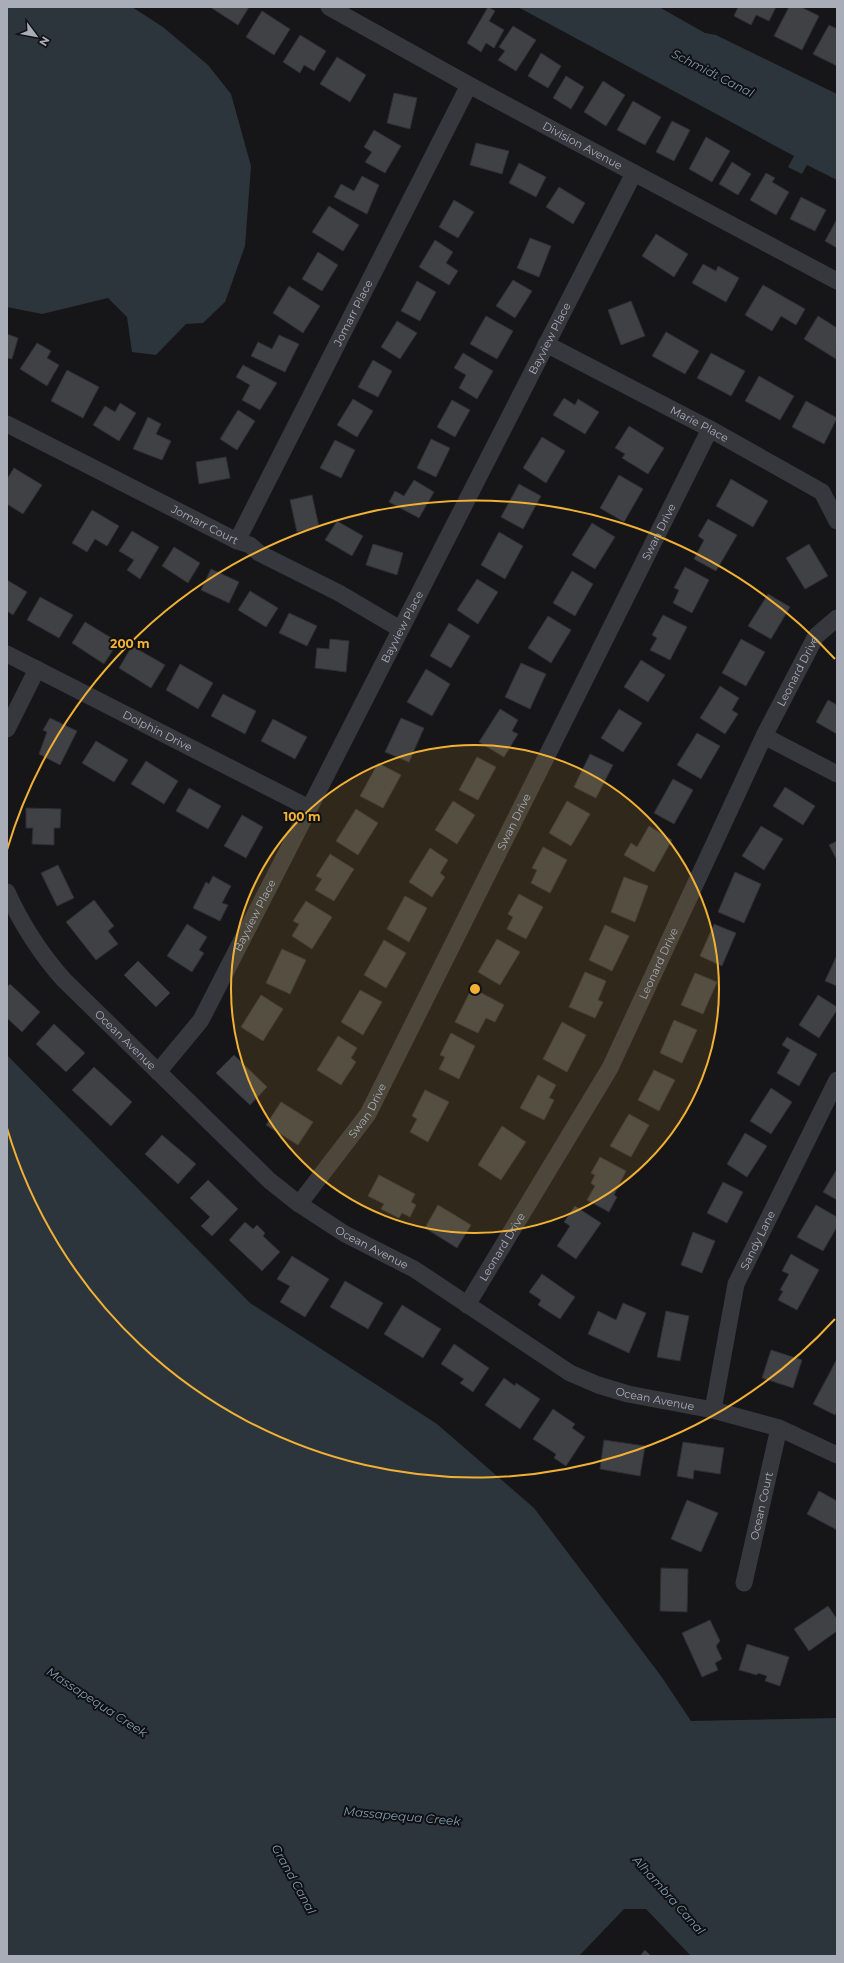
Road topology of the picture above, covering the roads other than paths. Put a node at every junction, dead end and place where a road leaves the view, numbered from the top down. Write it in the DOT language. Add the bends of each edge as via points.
graph roads {
  1 [pos="329,7"];
  2 [pos="469,85"];
  3 [pos="634,173"];
  4 [pos="837,281"];
  5 [pos="546,344"];
  6 [pos="7,424"];
  7 [pos="710,429"];
  8 [pos="837,521"];
  9 [pos="237,541"];
  10 [pos="837,618"];
  11 [pos="400,629"];
  12 [pos="7,654"];
  13 [pos="37,670"];
  14 [pos="7,729"];
  15 [pos="764,736"];
  16 [pos="837,774"];
  17 [pos="309,808"];
  18 [pos="7,892"];
  19 [pos="158,1072"];
  20 [pos="837,1080"];
  21 [pos="299,1204"];
  22 [pos="467,1304"];
  23 [pos="713,1410"];
  24 [pos="779,1428"];
  25 [pos="837,1455"];
  26 [pos="744,1583"];
  1 -- 2 [label="street, Division Avenue"];
  2 -- 3 [label="street, Division Avenue"];
  2 -- 9 [label="street, Jomarr Place"];
  3 -- 4 [label="street, Division Avenue"];
  3 -- 5 [label="street, Bayview Place"];
  5 -- 7 [label="street, Marie Place"];
  5 -- 11 [label="street, Bayview Place"];
  6 -- 9 [label="street, Jomarr Court"];
  7 -- 8 [label="street, Marie Place" via="822,492"];
  7 -- 21 [label="street, Swan Drive" via="368,1114"];
  9 -- 11 [label="street, Jomarr Court" via="250,545 259,553 339,593"];
  10 -- 15 [label="street, Leonard Drive" via="816,636"];
  11 -- 17 [label="street, Bayview Place"];
  12 -- 13 [label="street, Dolphin Drive"];
  13 -- 14 [label="street"];
  13 -- 17 [label="street, Dolphin Drive"];
  15 -- 16 [label="street"];
  15 -- 22 [label="street, Leonard Drive" via="610,1068"];
  17 -- 19 [label="street, Bayview Place" via="201,1020"];
  18 -- 19 [label="street, Ocean Avenue" via="17,915 42,955"];
  19 -- 21 [label="street, Ocean Avenue" via="270,1181"];
  20 -- 23 [label="street, Sandy Lane" via="736,1284"];
  21 -- 22 [label="street, Ocean Avenue" via="345,1234 414,1269"];
  22 -- 23 [label="street, Ocean Avenue" via="570,1373 628,1394"];
  23 -- 24 [label="street, Ocean Avenue"];
  24 -- 25 [label="street, Ocean Avenue"];
  24 -- 26 [label="street, Ocean Court"];
}
